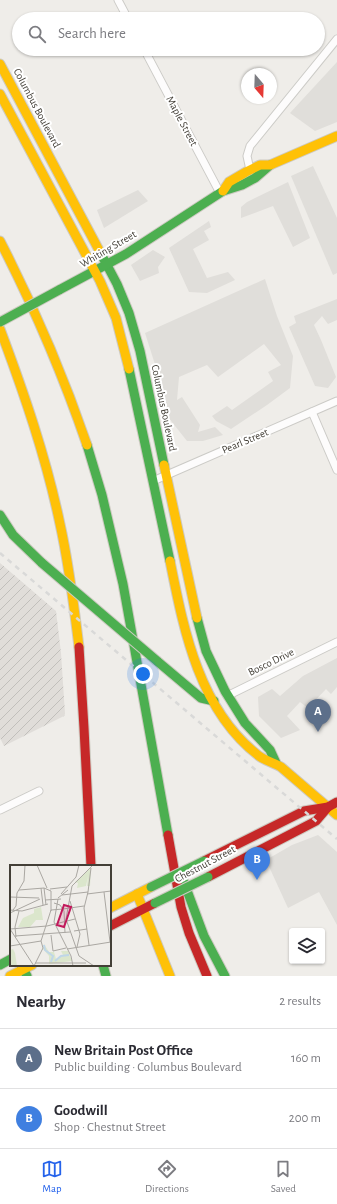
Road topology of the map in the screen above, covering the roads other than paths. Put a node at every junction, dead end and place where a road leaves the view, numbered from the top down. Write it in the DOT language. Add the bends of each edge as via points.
graph roads {
  1 [pos="118,0"];
  2 [pos="124,12"];
  3 [pos="337,39"];
  4 [pos="325,54"];
  5 [pos="148,56"];
  6 [pos="323,56"];
  7 [pos="0,64"];
  8 [pos="0,94"];
  9 [pos="337,136"];
  10 [pos="270,165"];
  11 [pos="250,170"];
  12 [pos="221,192"];
  13 [pos="0,241"];
  14 [pos="107,264"];
  15 [pos="95,271"];
  16 [pos="0,322"];
  17 [pos="0,329"];
  18 [pos="337,401"];
  19 [pos="312,412"];
  20 [pos="337,470"];
  21 [pos="166,475"];
  22 [pos="152,481"];
  23 [pos="0,515"];
  24 [pos="337,642"];
  25 [pos="227,696"];
  26 [pos="214,700"];
  27 [pos="276,763"];
  28 [pos="40,790"];
  29 [pos="337,802"];
  30 [pos="328,807"];
  31 [pos="0,810"];
  32 [pos="337,815"];
  33 [pos="169,839"];
  34 [pos="91,865"];
  35 [pos="137,894"];
  36 [pos="113,906"];
  37 [pos="143,910"];
  38 [pos="114,924"];
  39 [pos="10,960"];
  40 [pos="0,965"];
  41 [pos="103,966"];
  42 [pos="24,970"];
  43 [pos="10,976"];
  44 [pos="106,976"];
  45 [pos="170,976"];
  46 [pos="207,976"];
  47 [pos="225,976"];
  1 -- 2 [label="street"];
  3 -- 4 [label="street"];
  5 -- 12 [label="street, Maple Street"];
  6 -- 11 [label="street" via="249,147 247,156"];
  7 -- 14 [label="main road, Columbus Boulevard"];
  8 -- 15 [label="main road, Columbus Boulevard"];
  9 -- 10 [label="main road, Whiting Street"];
  10 -- 11 [label="main road, Whiting Street" via="260,165"];
  10 -- 12 [label="main road, Whiting Street" via="262,173"];
  11 -- 12 [label="main road, Whiting Street" via="229,182"];
  12 -- 14 [label="main road, Whiting Street" via="132,251"];
  13 -- 33 [label="main road" via="58,365 103,498 123,584"];
  14 -- 15 [label="main road, Whiting Street"];
  14 -- 21 [label="main road, Columbus Boulevard" via="133,323"];
  15 -- 16 [label="main road, Whiting Street, bridge"];
  15 -- 22 [label="main road, Columbus Boulevard" via="111,304 122,340"];
  17 -- 34 [label="main road" via="35,429 66,555 80,668"];
  18 -- 19 [label="street, Pearl Street"];
  19 -- 20 [label="street"];
  19 -- 21 [label="street, Pearl Street"];
  21 -- 22 [label="street, Pearl Street"];
  21 -- 25 [label="main road, Columbus Boulevard" via="198,627"];
  22 -- 26 [label="main road, Columbus Boulevard" via="186,635 197,666"];
  23 -- 26 [label="main road, bridge" via="15,537 42,563 201,698"];
  24 -- 25 [label="street, Bosco Drive"];
  25 -- 26 [label="main road, Bosco Drive"];
  25 -- 27 [label="main road, Columbus Boulevard" via="245,723 270,750"];
  26 -- 27 [label="main road, Columbus Boulevard" via="231,727 251,749 261,758"];
  27 -- 30 [label="main road, Columbus Boulevard"];
  28 -- 31 [label="street"];
  29 -- 30 [label="main road, Chestnut Street"];
  30 -- 32 [label="main road, Columbus Boulevard"];
  30 -- 35 [label="main road, Chestnut Street, bridge" via="304,811"];
  30 -- 37 [label="main road, Chestnut Street, bridge" via="316,821"];
  33 -- 46 [label="main road" via="184,919"];
  33 -- 47 [label="main road" via="199,924"];
  35 -- 36 [label="main road, Chestnut Street"];
  35 -- 37 [label="main road"];
  37 -- 38 [label="main road, Chestnut Street"];
  37 -- 45 [label="main road"];
  39 -- 40 [label="main road"];
  41 -- 44 [label="main road"];
  42 -- 43 [label="main road"];
}
